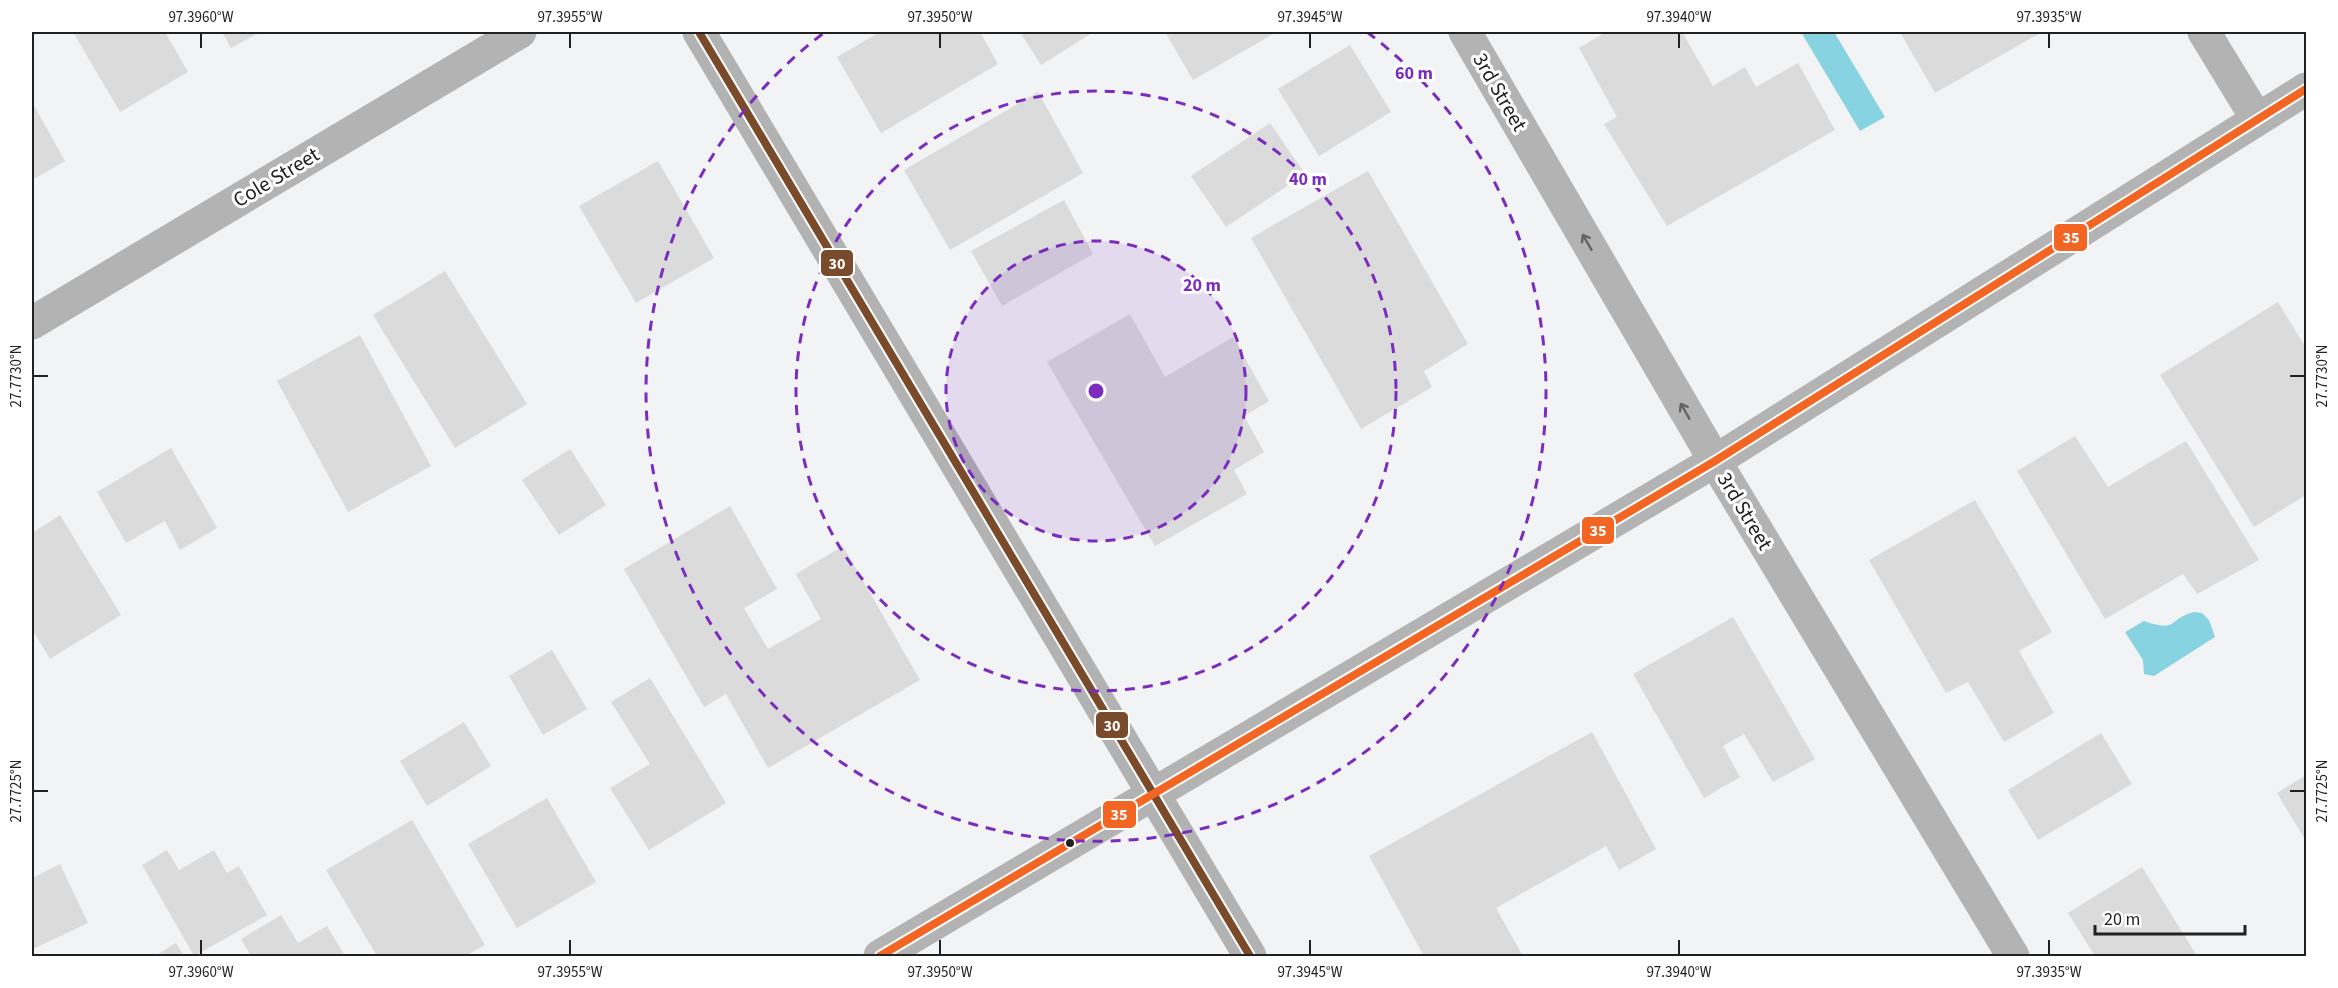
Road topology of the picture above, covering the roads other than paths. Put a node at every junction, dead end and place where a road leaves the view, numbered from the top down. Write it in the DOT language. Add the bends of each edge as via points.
graph roads {
  1 [pos="520,32"];
  2 [pos="699,32"];
  3 [pos="1464,32"];
  4 [pos="2204,32"];
  5 [pos="2307,89"];
  6 [pos="2257,119"];
  7 [pos="32,323"];
  8 [pos="1715,461"];
  9 [pos="1152,793"];
  10 [pos="880,957"];
  11 [pos="1250,957"];
  12 [pos="2013,957"];
  1 -- 7 [label="street, Cole Street"];
  2 -- 9 [label="main road"];
  8 -- 3 [label="street, 3rd Street, one-way"];
  4 -- 6 [label="street"];
  5 -- 6 [label="street"];
  6 -- 8 [label="street"];
  8 -- 9 [label="street"];
  8 -- 12 [label="street, 3rd Street"];
  9 -- 10 [label="street"];
  9 -- 11 [label="main road"];
}
